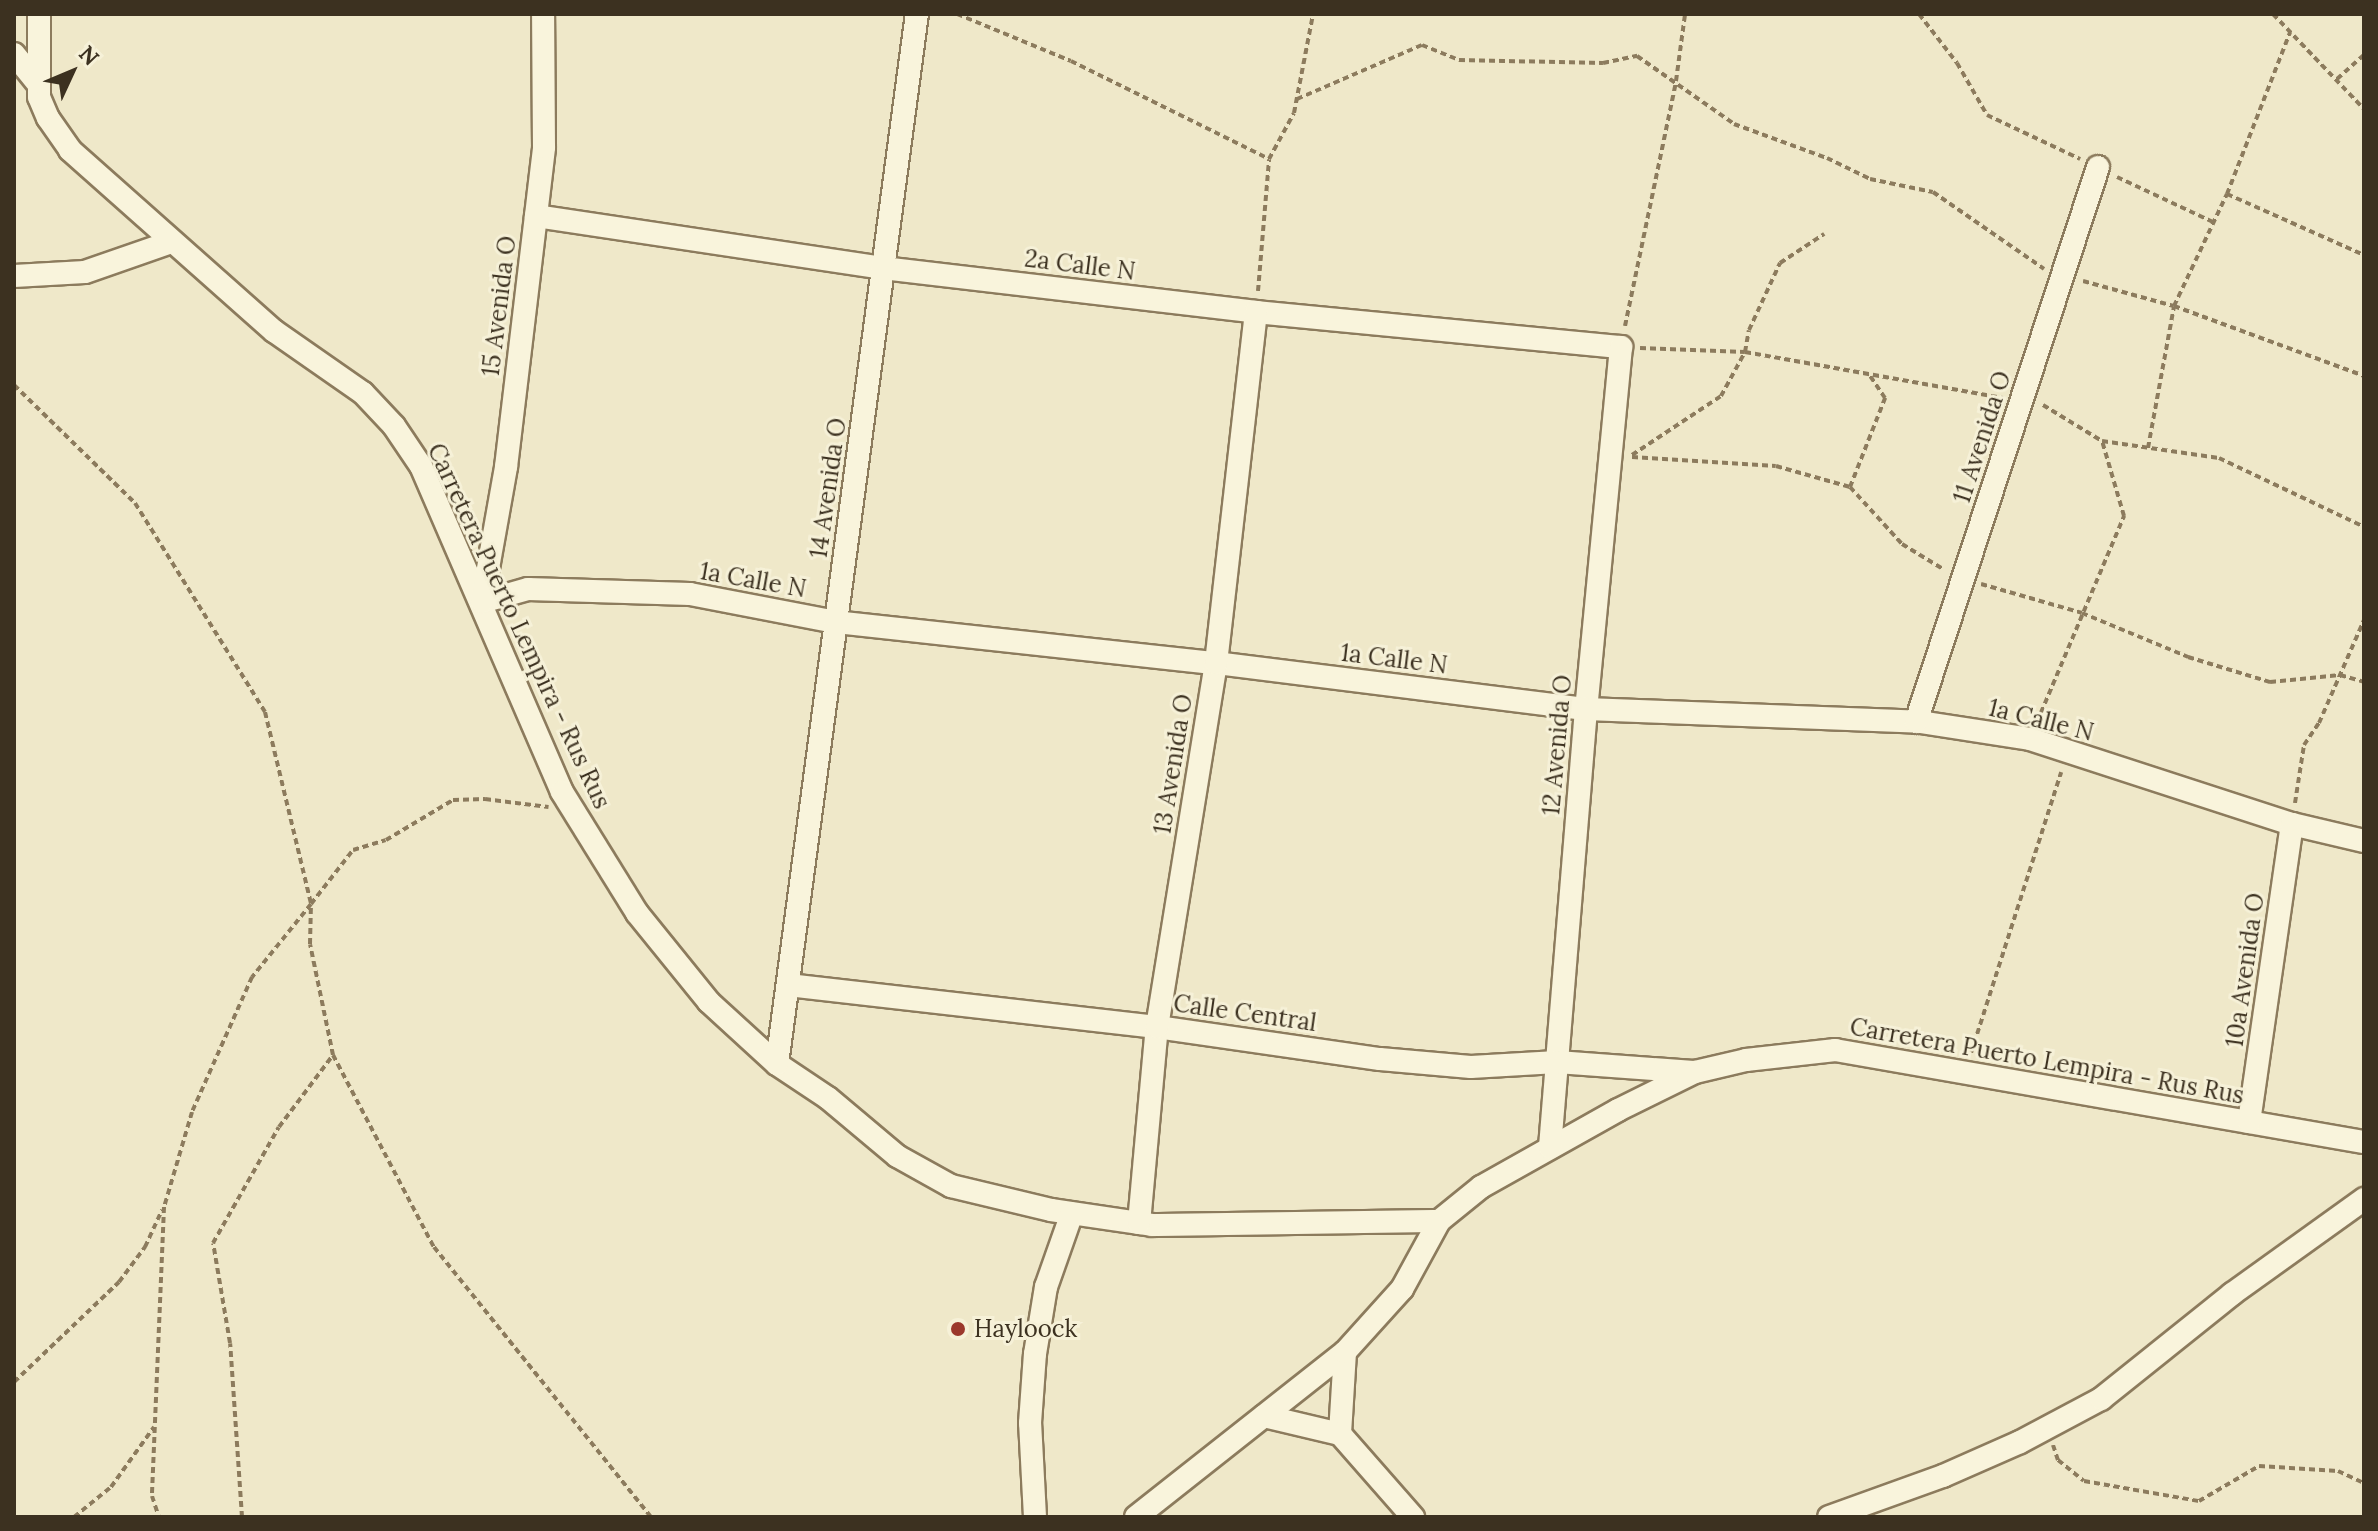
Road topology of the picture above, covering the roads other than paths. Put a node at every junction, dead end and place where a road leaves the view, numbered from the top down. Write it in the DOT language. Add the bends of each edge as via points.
graph roads {
  1 [pos="39,14"];
  2 [pos="543,14"];
  3 [pos="917,14"];
  4 [pos="14,54"];
  5 [pos="37,82"];
  6 [pos="2098,167"];
  7 [pos="536,216"];
  8 [pos="171,242"];
  9 [pos="883,268"];
  10 [pos="14,276"];
  11 [pos="1256,312"];
  12 [pos="1621,347"];
  13 [pos="482,602"];
  14 [pos="836,622"];
  15 [pos="1216,663"];
  16 [pos="1586,709"];
  17 [pos="1916,722"];
  18 [pos="2292,824"];
  19 [pos="2364,841"];
  20 [pos="788,985"];
  21 [pos="1157,1027"];
  22 [pos="1557,1062"];
  23 [pos="777,1064"];
  24 [pos="1695,1072"];
  25 [pos="2249,1122"];
  26 [pos="2364,1142"];
  27 [pos="1550,1148"];
  28 [pos="2364,1199"];
  29 [pos="1072,1213"];
  30 [pos="1439,1221"];
  31 [pos="1139,1223"];
  32 [pos="1345,1352"];
  33 [pos="1264,1416"];
  34 [pos="1340,1434"];
  35 [pos="1035,1517"];
  36 [pos="1136,1517"];
  37 [pos="1413,1517"];
  38 [pos="1829,1517"];
  1 -- 5 [label="street, Carretera Puerto Lempira - Rus Rus"];
  2 -- 7 [label="street, 15 Avenida O" via="544,147"];
  3 -- 9 [label="street, 14 Avenida O"];
  4 -- 5 [label="street"];
  5 -- 8 [label="street, Carretera Puerto Lempira - Rus Rus" via="48,118 70,150"];
  6 -- 17 [label="street, 11 Avenida O"];
  7 -- 9 [label="street, 2a Calle N"];
  7 -- 13 [label="street, 15 Avenida O" via="506,467"];
  8 -- 10 [label="street" via="85,272"];
  8 -- 13 [label="street, Carretera Puerto Lempira - Rus Rus" via="274,331 363,393 394,426 421,466"];
  9 -- 11 [label="street, 2a Calle N"];
  9 -- 14 [label="street, 14 Avenida O"];
  11 -- 12 [label="street, 2a Calle N"];
  11 -- 15 [label="street, 13 Avenida O"];
  12 -- 16 [label="street, 12 Avenida O"];
  13 -- 14 [label="street, 1a Calle N" via="528,589 690,594"];
  13 -- 23 [label="street, Carretera Puerto Lempira - Rus Rus" via="574,811 637,913 709,1002"];
  14 -- 15 [label="street, 1a Calle N"];
  14 -- 20 [label="street, 14 Avenida O"];
  15 -- 16 [label="street, 1a Calle N"];
  15 -- 21 [label="street, 13 Avenida O"];
  16 -- 17 [label="street, 1a Calle N"];
  16 -- 22 [label="street, 12 Avenida O"];
  17 -- 18 [label="street, 1a Calle N" via="2030,739"];
  18 -- 19 [label="street, 1a Calle N"];
  18 -- 25 [label="street, 10a Avenida O"];
  20 -- 21 [label="street, Calle Central"];
  20 -- 23 [label="street, 14 Avenida O"];
  21 -- 22 [label="street, Calle Central" via="1471,1067"];
  21 -- 31 [label="street, 13 Avenida O"];
  22 -- 24 [label="street, Calle Central"];
  22 -- 27 [label="street, 12 Avenida O"];
  23 -- 29 [label="street, Carretera Puerto Lempira - Rus Rus" via="828,1098 897,1156 951,1186"];
  24 -- 25 [label="street, Carretera Puerto Lempira - Rus Rus" via="1835,1050"];
  24 -- 27 [label="street, Carretera Puerto Lempira - Rus Rus"];
  25 -- 26 [label="street, Carretera Puerto Lempira - Rus Rus"];
  27 -- 30 [label="street, Carretera Puerto Lempira - Rus Rus" via="1481,1187"];
  28 -- 38 [label="street" via="2232,1294 2101,1399 1943,1476"];
  29 -- 31 [label="street, Carretera Puerto Lempira - Rus Rus"];
  29 -- 35 [label="street" via="1046,1287 1035,1354 1030,1423"];
  30 -- 31 [label="street, Carretera Puerto Lempira - Rus Rus"];
  30 -- 32 [label="street" via="1402,1289"];
  32 -- 33 [label="street"];
  32 -- 34 [label="street"];
  33 -- 34 [label="street"];
  33 -- 36 [label="street"];
  34 -- 37 [label="street"];
}
